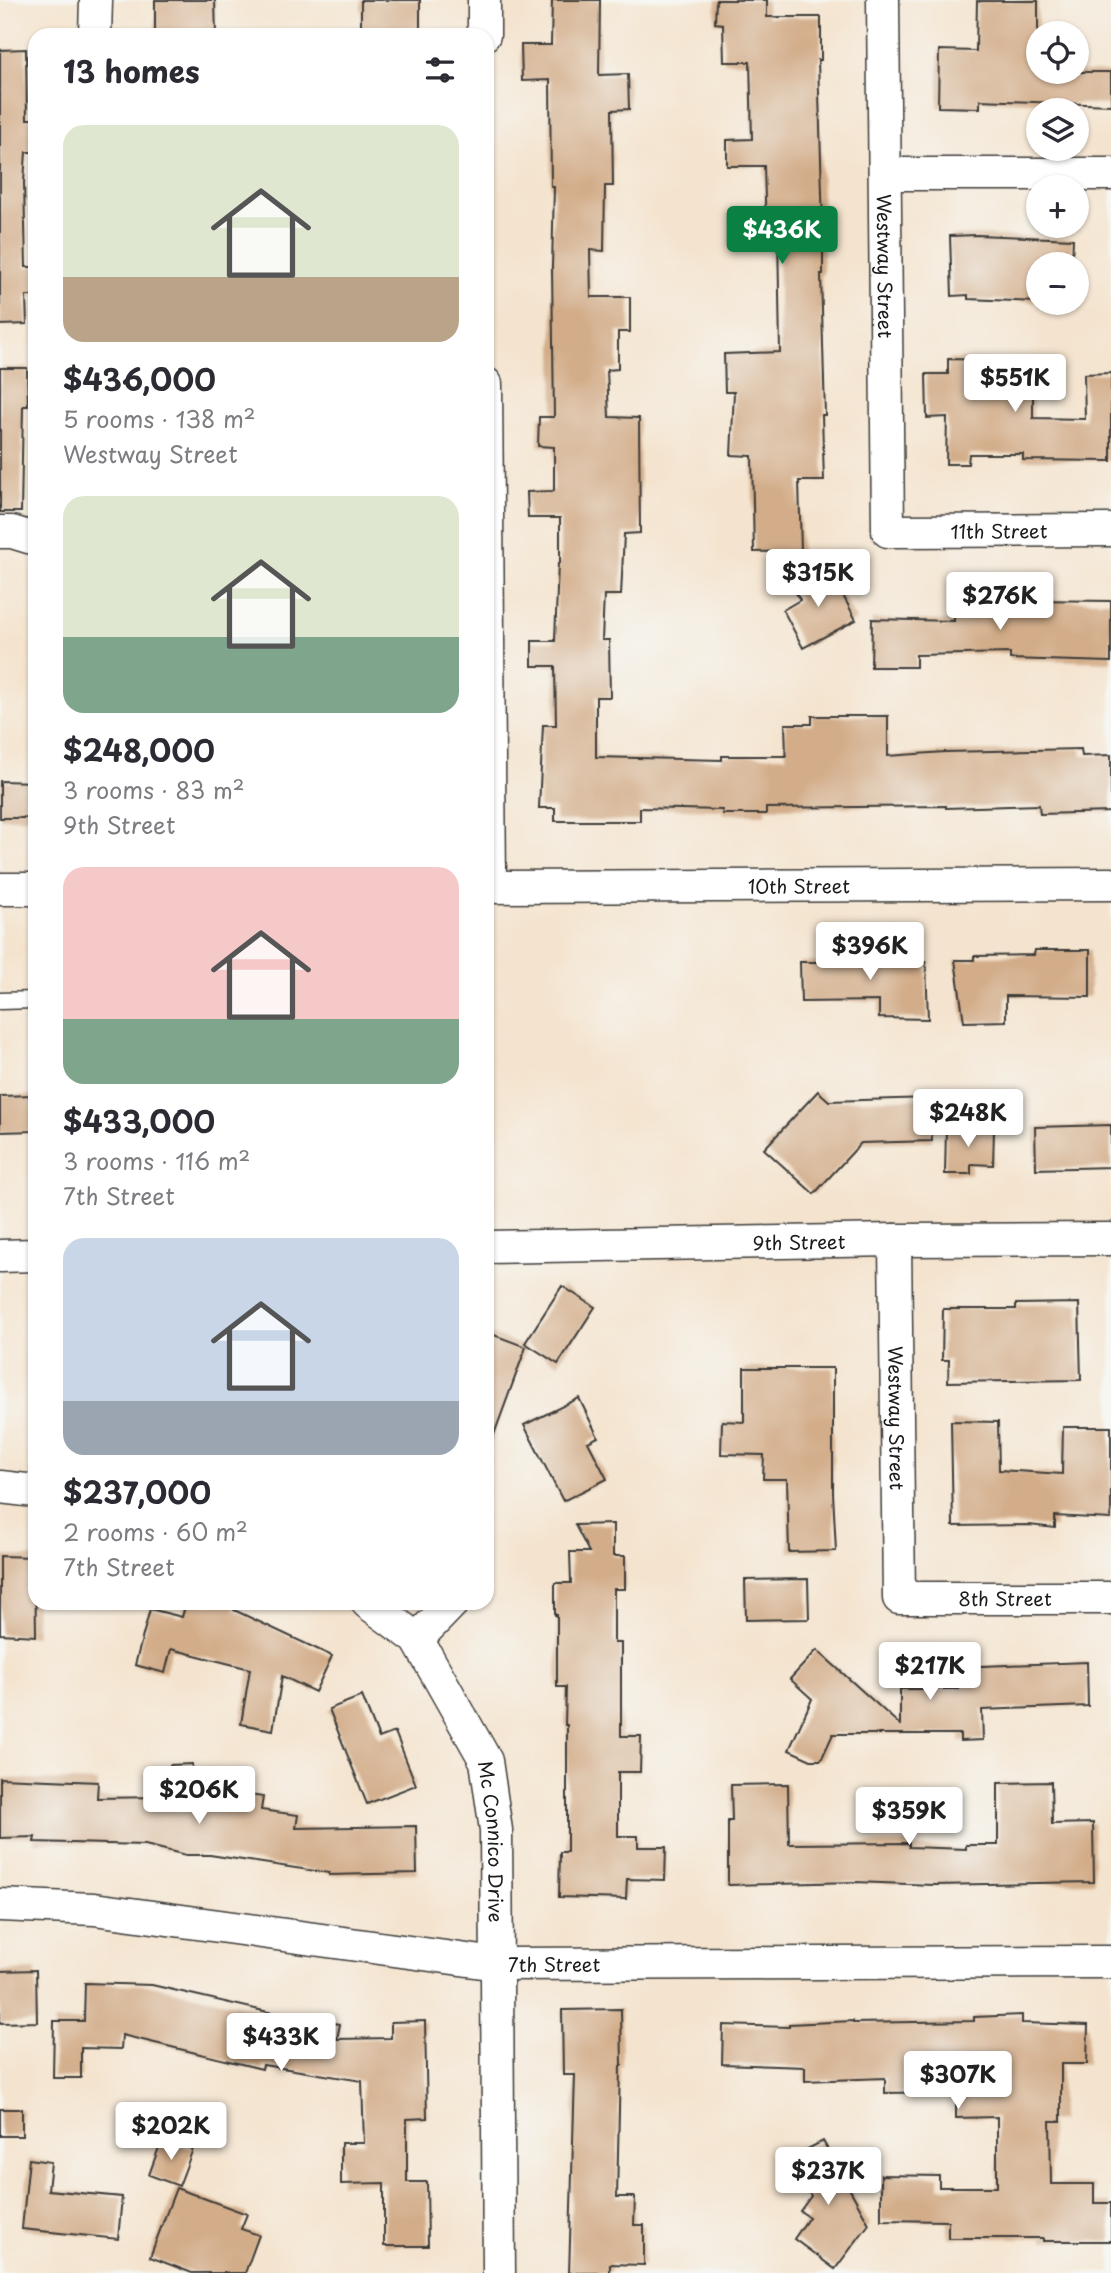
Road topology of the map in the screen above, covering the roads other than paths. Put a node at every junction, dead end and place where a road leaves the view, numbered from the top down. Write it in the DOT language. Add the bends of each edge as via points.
graph roads {
  1 [pos="96,0"];
  2 [pos="484,0"];
  3 [pos="883,0"];
  4 [pos="95,28"];
  5 [pos="484,28"];
  6 [pos="884,174"];
  7 [pos="1111,174"];
  8 [pos="1111,530"];
  9 [pos="888,531"];
  10 [pos="0,532"];
  11 [pos="28,537"];
  12 [pos="1111,884"];
  13 [pos="494,887"];
  14 [pos="0,889"];
  15 [pos="28,889"];
  16 [pos="28,1000"];
  17 [pos="0,1001"];
  18 [pos="1111,1239"];
  19 [pos="895,1240"];
  20 [pos="494,1247"];
  21 [pos="28,1255"];
  22 [pos="0,1256"];
  23 [pos="0,1487"];
  24 [pos="28,1490"];
  25 [pos="899,1598"];
  26 [pos="1111,1598"];
  27 [pos="378,1610"];
  28 [pos="445,1610"];
  29 [pos="417,1639"];
  30 [pos="0,1905"];
  31 [pos="1111,1962"];
  32 [pos="497,1964"];
  33 [pos="499,2273"];
  1 -- 4 [label="street"];
  2 -- 5 [label="street"];
  3 -- 6 [label="street, Westway Street"];
  6 -- 7 [label="street"];
  6 -- 9 [label="street, Westway Street"];
  8 -- 9 [label="street, 11th Street"];
  10 -- 11 [label="street"];
  12 -- 13 [label="street, 10th Street"];
  14 -- 15 [label="street"];
  16 -- 17 [label="lane"];
  18 -- 19 [label="street, 9th Street"];
  19 -- 20 [label="street, 9th Street"];
  19 -- 25 [label="street, Westway Street"];
  21 -- 22 [label="street"];
  23 -- 24 [label="street"];
  25 -- 26 [label="street, 8th Street"];
  27 -- 29 [label="street"];
  28 -- 29 [label="street"];
  29 -- 32 [label="street, Mc Connico Drive" via="486,1761 496,1830"];
  30 -- 32 [label="street, 7th Street" via="94,1909"];
  31 -- 32 [label="street, 7th Street"];
  32 -- 33 [label="street, Mc Connico Drive"];
}
